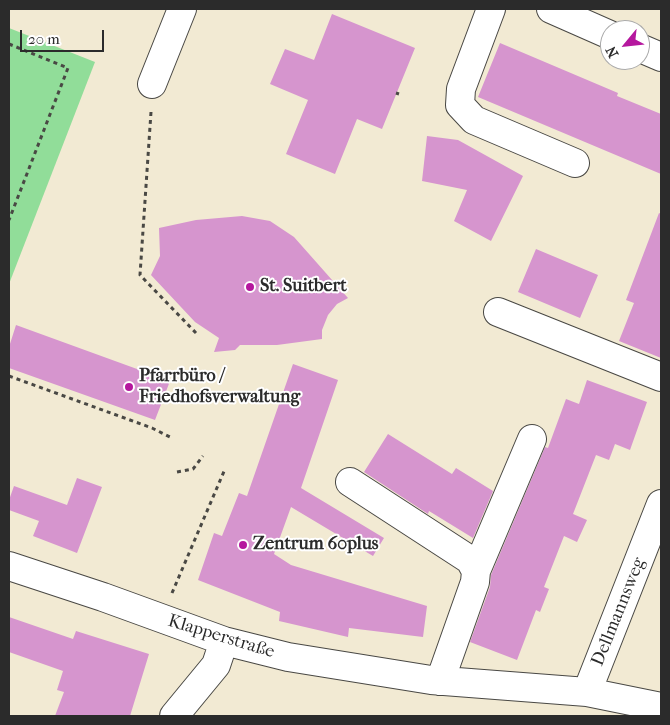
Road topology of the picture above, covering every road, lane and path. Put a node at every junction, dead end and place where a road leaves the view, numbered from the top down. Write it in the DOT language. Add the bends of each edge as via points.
graph roads {
  1 [pos="182,9"];
  2 [pos="491,9"];
  3 [pos="551,9"];
  4 [pos="600,30"];
  5 [pos="9,44"];
  6 [pos="152,84"];
  7 [pos="575,163"];
  8 [pos="9,220"];
  9 [pos="498,312"];
  10 [pos="196,333"];
  11 [pos="9,376"];
  12 [pos="661,377"];
  13 [pos="170,437"];
  14 [pos="532,439"];
  15 [pos="203,456"];
  16 [pos="225,469"];
  17 [pos="177,472"];
  18 [pos="350,482"];
  19 [pos="661,504"];
  20 [pos="9,566"];
  21 [pos="476,571"];
  22 [pos="162,619"];
  23 [pos="224,641"];
  24 [pos="440,681"];
  25 [pos="587,692"];
  26 [pos="661,707"];
  27 [pos="174,716"];
  1 -- 6 [label="street"];
  2 -- 7 [label="street" via="461,89 460,105 474,120"];
  3 -- 4 [label="street"];
  5 -- 8 [label="path" via="68,68"];
  6 -- 10 [label="path" via="140,275"];
  9 -- 12 [label="street"];
  11 -- 13 [label="path"];
  14 -- 21 [label="street"];
  15 -- 17 [label="path" via="193,469"];
  16 -- 22 [label="path"];
  18 -- 21 [label="street" via="470,560"];
  19 -- 25 [label="street, Dellmannsweg"];
  20 -- 22 [label="street, Klapperstraße"];
  21 -- 24 [label="street"];
  22 -- 23 [label="street, Klapperstraße"];
  23 -- 24 [label="street, Klapperstraße" via="288,657"];
  23 -- 27 [label="street" via="216,666"];
  24 -- 25 [label="street, Klapperstraße"];
  25 -- 26 [label="street, Klapperstraße"];
}
